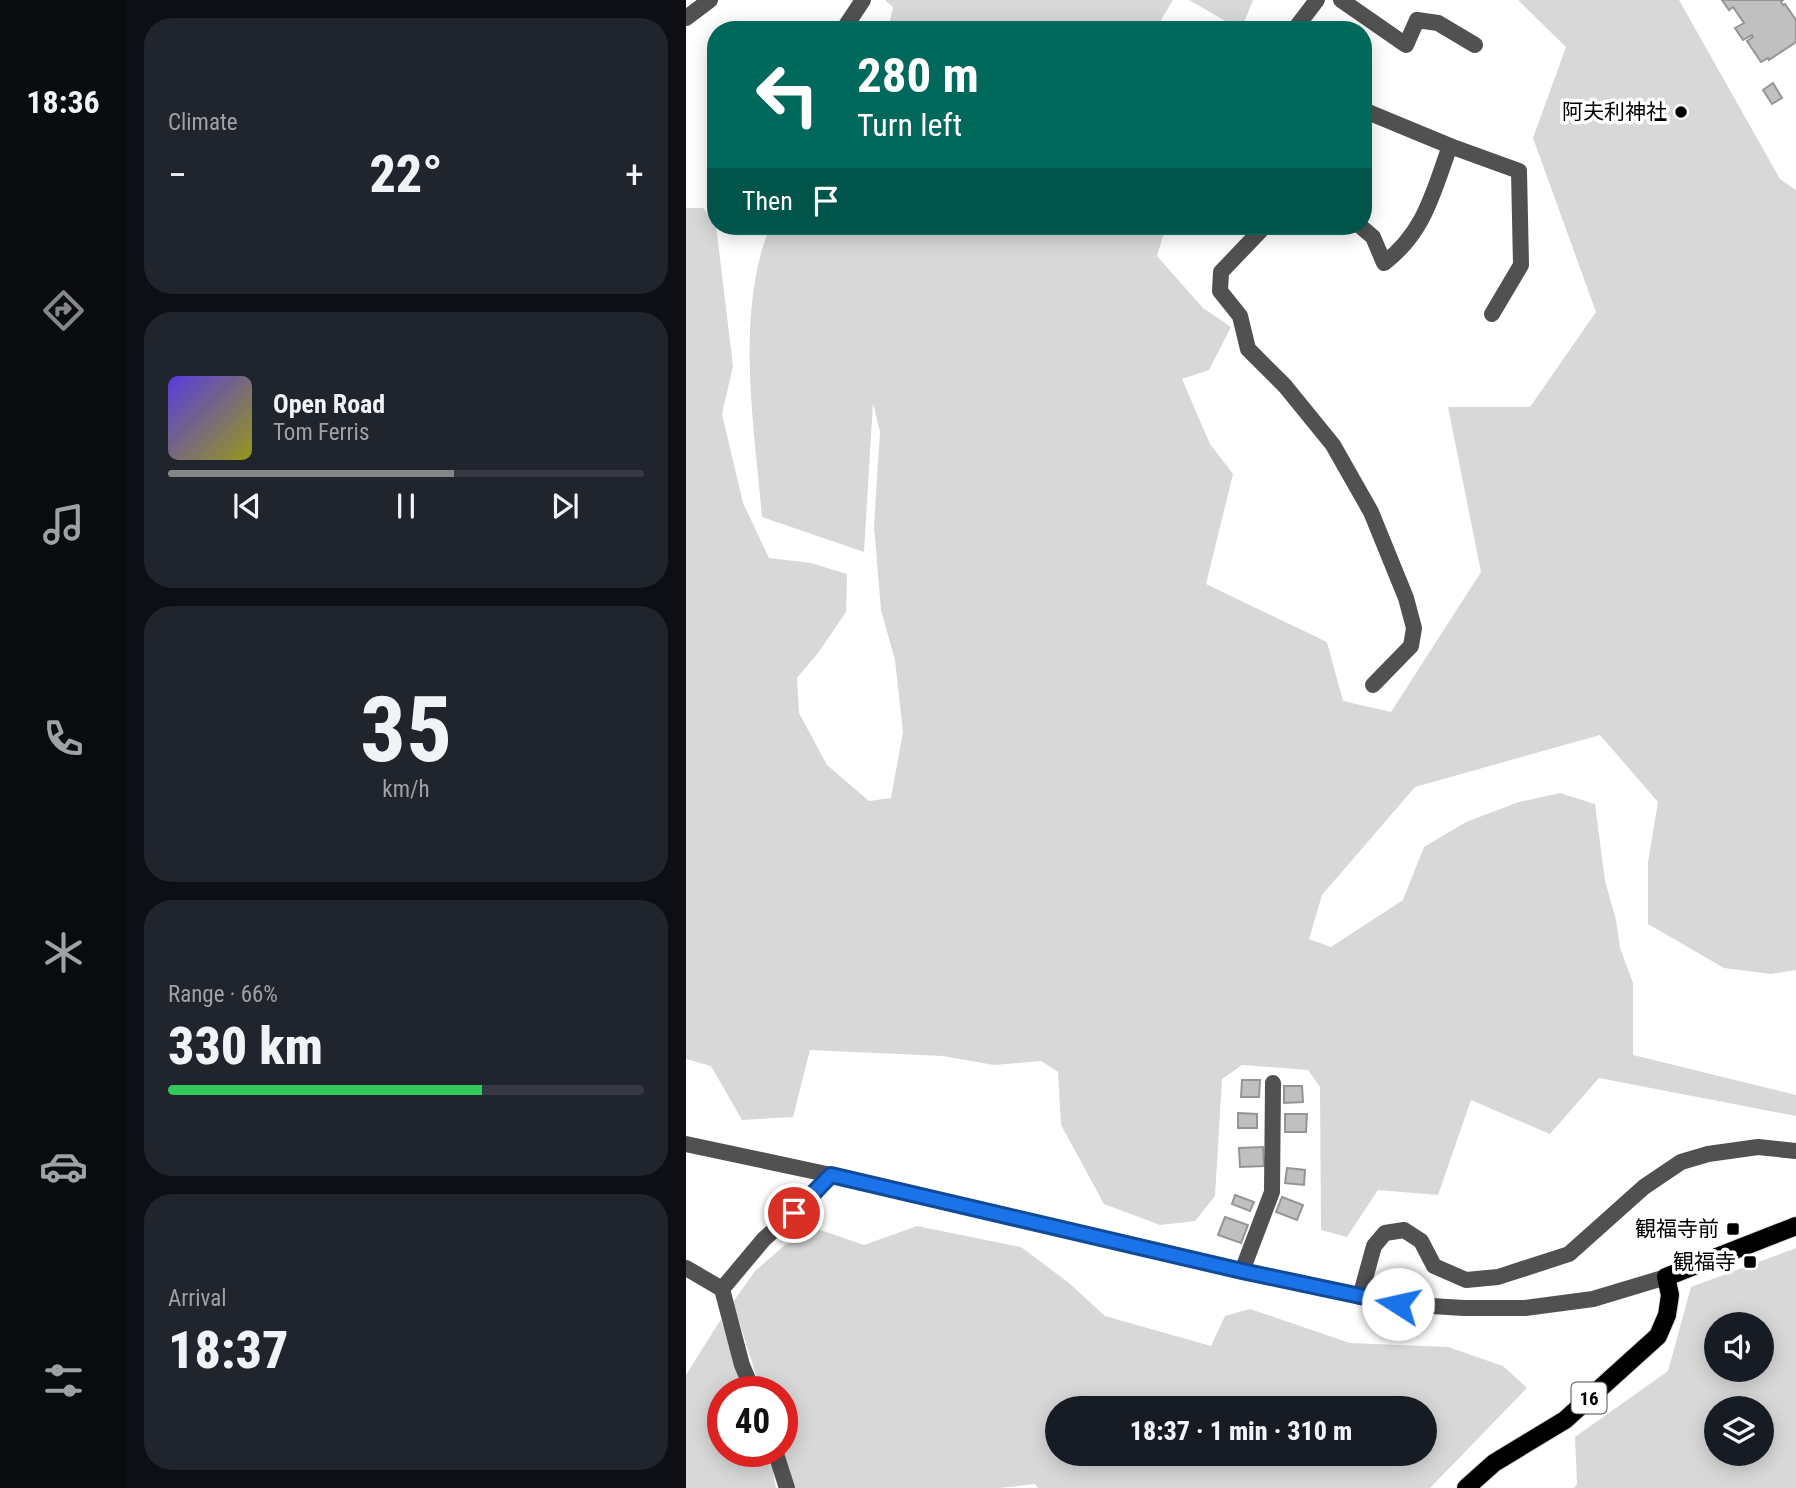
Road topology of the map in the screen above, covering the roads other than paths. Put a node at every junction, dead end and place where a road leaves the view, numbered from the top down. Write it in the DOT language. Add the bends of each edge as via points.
graph roads {
  1 [pos="710,0"];
  2 [pos="863,0"];
  3 [pos="1317,0"];
  4 [pos="1341,0"];
  5 [pos="686,18"];
  6 [pos="849,21"];
  7 [pos="1301,21"];
  8 [pos="1371,21"];
  9 [pos="1372,21"];
  10 [pos="1475,45"];
  11 [pos="1372,114"];
  12 [pos="1450,146"];
  13 [pos="1257,235"];
  14 [pos="1371,235"];
  15 [pos="1492,314"];
  16 [pos="1373,685"];
  17 [pos="1272,1083"];
  18 [pos="686,1144"];
  19 [pos="1796,1151"];
  20 [pos="831,1175"];
  21 [pos="1796,1226"];
  22 [pos="686,1268"];
  23 [pos="1242,1271"];
  24 [pos="1666,1277"];
  25 [pos="722,1289"];
  26 [pos="1360,1297"];
  27 [pos="746,1376"];
  28 [pos="780,1467"];
  29 [pos="787,1488"];
  30 [pos="1466,1488"];
  1 -- 5 [label="street"];
  2 -- 6 [label="street"];
  3 -- 7 [label="street"];
  4 -- 8 [label="street"];
  9 -- 10 [label="street" via="1406,45 1417,20 1438,23"];
  11 -- 12 [label="street"];
  12 -- 14 [label="street" via="1420,225 1403,248 1384,263"];
  12 -- 15 [label="street" via="1519,171 1521,265"];
  13 -- 16 [label="street" via="1222,272 1220,291 1240,316 1248,349 1333,445 1371,512 1414,628 1411,646"];
  17 -- 23 [label="street" via="1272,1192"];
  18 -- 20 [label="street"];
  19 -- 26 [label="street" via="1758,1147 1681,1163 1644,1187 1569,1254 1498,1277 1466,1280 1434,1266 1421,1241 1404,1230 1385,1233 1374,1246"];
  20 -- 23 [label="street"];
  20 -- 25 [label="street" via="764,1239"];
  21 -- 24 [label="main road"];
  22 -- 25 [label="street"];
  23 -- 26 [label="street"];
  24 -- 26 [label="street" via="1593,1298 1525,1308 1398,1304"];
  24 -- 30 [label="main road, 16" via="1670,1295 1667,1315 1657,1336 1565,1419 1494,1463"];
  25 -- 27 [label="street"];
  28 -- 29 [label="street"];
}
